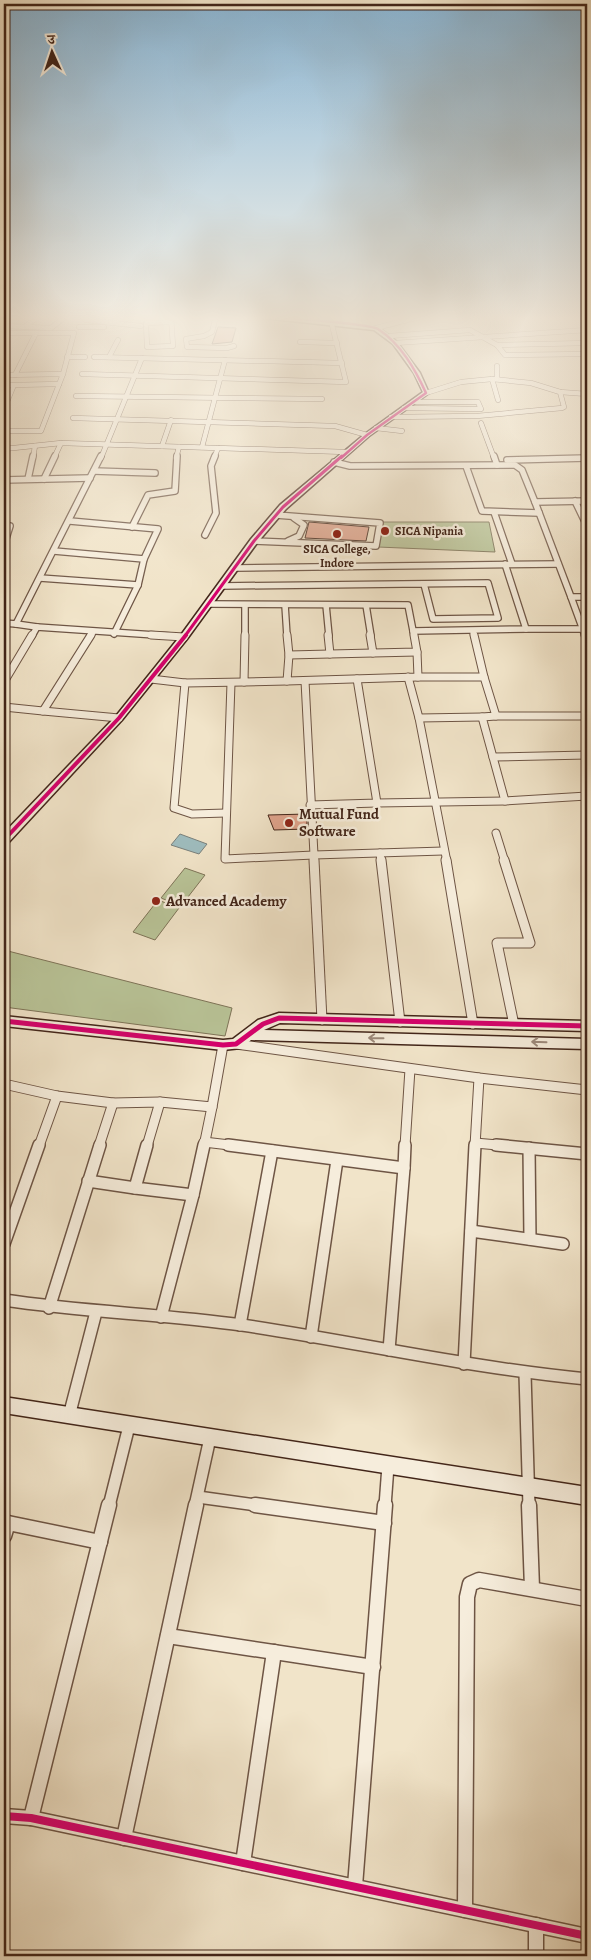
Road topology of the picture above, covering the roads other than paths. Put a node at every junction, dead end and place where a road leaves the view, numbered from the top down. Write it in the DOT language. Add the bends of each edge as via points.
graph roads {
  1 [pos="50,407"];
  2 [pos="121,407"];
  3 [pos="212,407"];
  4 [pos="563,407"];
  5 [pos="404,408"];
  6 [pos="481,409"];
  7 [pos="484,416"];
  8 [pos="391,417"];
  9 [pos="74,418"];
  10 [pos="116,419"];
  11 [pos="170,420"];
  12 [pos="479,420"];
  13 [pos="209,422"];
  14 [pos="376,428"];
  15 [pos="4,431"];
  16 [pos="402,431"];
  17 [pos="367,435"];
  18 [pos="61,443"];
  19 [pos="106,445"];
  20 [pos="35,446"];
  21 [pos="162,446"];
  22 [pos="179,447"];
  23 [pos="202,447"];
  24 [pos="218,448"];
  25 [pos="4,449"];
  26 [pos="346,452"];
  27 [pos="587,458"];
  28 [pos="334,462"];
  29 [pos="495,462"];
  30 [pos="466,466"];
  31 [pos="94,471"];
  32 [pos="155,473"];
  33 [pos="90,478"];
  34 [pos="28,479"];
  35 [pos="44,479"];
  36 [pos="4,480"];
  37 [pos="575,501"];
  38 [pos="587,501"];
  39 [pos="535,502"];
  40 [pos="494,512"];
  41 [pos="539,513"];
  42 [pos="276,515"];
  43 [pos="294,518"];
  44 [pos="70,521"];
  45 [pos="4,526"];
  46 [pos="587,526"];
  47 [pos="132,527"];
  48 [pos="206,535"];
  49 [pos="254,541"];
  50 [pos="278,543"];
  51 [pos="4,545"];
  52 [pos="54,551"];
  53 [pos="144,558"];
  54 [pos="508,564"];
  55 [pos="558,564"];
  56 [pos="236,568"];
  57 [pos="40,578"];
  58 [pos="424,584"];
  59 [pos="138,585"];
  60 [pos="222,586"];
  61 [pos="571,597"];
  62 [pos="587,597"];
  63 [pos="210,604"];
  64 [pos="245,605"];
  65 [pos="285,605"];
  66 [pos="326,605"];
  67 [pos="366,605"];
  68 [pos="4,623"];
  69 [pos="16,624"];
  70 [pos="37,627"];
  71 [pos="584,628"];
  72 [pos="526,629"];
  73 [pos="413,631"];
  74 [pos="473,631"];
  75 [pos="92,632"];
  76 [pos="114,634"];
  77 [pos="184,637"];
  78 [pos="587,641"];
  79 [pos="417,652"];
  80 [pos="373,653"];
  81 [pos="330,654"];
  82 [pos="289,655"];
  83 [pos="408,677"];
  84 [pos="418,677"];
  85 [pos="484,677"];
  86 [pos="151,679"];
  87 [pos="357,679"];
  88 [pos="287,681"];
  89 [pos="306,681"];
  90 [pos="4,682"];
  91 [pos="231,682"];
  92 [pos="244,682"];
  93 [pos="184,683"];
  94 [pos="4,707"];
  95 [pos="43,711"];
  96 [pos="496,716"];
  97 [pos="587,716"];
  98 [pos="482,717"];
  99 [pos="119,718"];
  100 [pos="419,718"];
  101 [pos="587,755"];
  102 [pos="493,757"];
  103 [pos="587,796"];
  104 [pos="434,800"];
  105 [pos="505,801"];
  106 [pos="377,802"];
  107 [pos="310,805"];
  108 [pos="226,813"];
  109 [pos="496,833"];
  110 [pos="4,840"];
  111 [pos="443,852"];
  112 [pos="380,853"];
  113 [pos="314,855"];
  114 [pos="322,1020"];
  115 [pos="4,1021"];
  116 [pos="400,1022"];
  117 [pos="473,1024"];
  118 [pos="514,1025"];
  119 [pos="587,1026"];
  120 [pos="248,1035"];
  121 [pos="230,1044"];
  122 [pos="587,1044"];
  123 [pos="410,1069"];
  124 [pos="478,1078"];
  125 [pos="4,1084"];
  126 [pos="587,1090"];
  127 [pos="57,1096"];
  128 [pos="160,1102"];
  129 [pos="113,1103"];
  130 [pos="212,1108"];
  131 [pos="204,1142"];
  132 [pos="475,1143"];
  133 [pos="529,1148"];
  134 [pos="272,1151"];
  135 [pos="587,1154"];
  136 [pos="337,1160"];
  137 [pos="404,1168"];
  138 [pos="88,1181"];
  139 [pos="135,1188"];
  140 [pos="193,1195"];
  141 [pos="471,1231"];
  142 [pos="530,1239"];
  143 [pos="4,1244"];
  144 [pos="563,1244"];
  145 [pos="4,1300"];
  146 [pos="49,1308"];
  147 [pos="96,1312"];
  148 [pos="161,1317"];
  149 [pos="240,1325"];
  150 [pos="311,1337"];
  151 [pos="389,1350"];
  152 [pos="464,1364"];
  153 [pos="525,1374"];
  154 [pos="587,1380"];
  155 [pos="4,1405"];
  156 [pos="69,1416"];
  157 [pos="128,1426"];
  158 [pos="210,1438"];
  159 [pos="388,1466"];
  160 [pos="528,1487"];
  161 [pos="587,1496"];
  162 [pos="198,1497"];
  163 [pos="6,1522"];
  164 [pos="384,1523"];
  165 [pos="4,1536"];
  166 [pos="100,1542"];
  167 [pos="532,1588"];
  168 [pos="587,1599"];
  169 [pos="168,1636"];
  170 [pos="274,1652"];
  171 [pos="373,1667"];
  172 [pos="4,1816"];
  173 [pos="31,1818"];
  174 [pos="124,1838"];
  175 [pos="243,1863"];
  176 [pos="355,1886"];
  177 [pos="465,1910"];
  178 [pos="536,1925"];
  179 [pos="587,1936"];
  180 [pos="536,1956"];
  1 -- 15 [label="street" via="41,431"];
  2 -- 10 [label="street"];
  3 -- 13 [label="street"];
  4 -- 7 [label="street"];
  5 -- 6 [label="street"];
  5 -- 8 [label="street"];
  6 -- 7 [label="street"];
  7 -- 12 [label="street"];
  8 -- 12 [label="street"];
  8 -- 14 [label="street"];
  9 -- 10 [label="street"];
  10 -- 11 [label="street"];
  10 -- 19 [label="street"];
  11 -- 13 [label="street"];
  11 -- 21 [label="street"];
  12 -- 29 [label="street"];
  13 -- 17 [label="street" via="335,426"];
  13 -- 23 [label="street"];
  14 -- 16 [label="street"];
  14 -- 17 [label="street"];
  17 -- 26 [label="street"];
  18 -- 19 [label="street"];
  18 -- 20 [label="street"];
  18 -- 35 [label="street"];
  19 -- 21 [label="street"];
  19 -- 31 [label="street"];
  20 -- 25 [label="street"];
  20 -- 34 [label="street"];
  21 -- 22 [label="street"];
  22 -- 23 [label="street"];
  22 -- 47 [label="street" via="175,463 175,491 148,495"];
  23 -- 24 [label="street"];
  24 -- 26 [label="street"];
  24 -- 48 [label="street" via="211,466 216,513"];
  26 -- 28 [label="street"];
  27 -- 29 [label="street"];
  28 -- 30 [label="street" via="350,466"];
  28 -- 42 [label="street"];
  29 -- 30 [label="street"];
  29 -- 39 [label="street" via="519,467"];
  30 -- 40 [label="street" via="480,508 484,512"];
  31 -- 32 [label="street"];
  31 -- 33 [label="street"];
  33 -- 35 [label="street"];
  33 -- 44 [label="street"];
  34 -- 35 [label="street"];
  34 -- 36 [label="street"];
  37 -- 38 [label="street"];
  37 -- 39 [label="street"];
  37 -- 46 [label="street"];
  39 -- 41 [label="street"];
  40 -- 41 [label="street"];
  40 -- 54 [label="street"];
  41 -- 55 [label="street"];
  42 -- 43 [label="street"];
  42 -- 49 [label="street"];
  43 -- 50 [label="street" via="304,525 303,531 293,540"];
  43 -- 50 [label="street" via="380,523 376,546"];
  44 -- 47 [label="street"];
  44 -- 52 [label="street"];
  45 -- 51 [label="street" via="10,526 11,530"];
  47 -- 53 [label="street" via="158,529"];
  49 -- 50 [label="street"];
  49 -- 56 [label="street"];
  52 -- 53 [label="street"];
  52 -- 57 [label="street"];
  53 -- 59 [label="street"];
  54 -- 55 [label="street"];
  54 -- 56 [label="street"];
  54 -- 72 [label="street"];
  55 -- 61 [label="street"];
  56 -- 60 [label="street"];
  57 -- 59 [label="street"];
  57 -- 69 [label="street"];
  58 -- 58 [label="street" via="488,583 498,618 433,620"];
  58 -- 60 [label="street"];
  59 -- 76 [label="street"];
  60 -- 63 [label="street"];
  61 -- 62 [label="street"];
  61 -- 71 [label="street"];
  63 -- 64 [label="street"];
  63 -- 77 [label="street"];
  64 -- 65 [label="street"];
  64 -- 92 [label="street"];
  65 -- 66 [label="street"];
  65 -- 82 [label="street"];
  66 -- 67 [label="street"];
  66 -- 81 [label="street"];
  67 -- 73 [label="street" via="408,605"];
  67 -- 80 [label="street"];
  68 -- 69 [label="street"];
  69 -- 70 [label="street"];
  70 -- 75 [label="street"];
  70 -- 90 [label="street"];
  71 -- 72 [label="street"];
  71 -- 78 [label="street"];
  72 -- 74 [label="street"];
  73 -- 74 [label="street"];
  73 -- 79 [label="street"];
  74 -- 85 [label="street"];
  75 -- 76 [label="street"];
  75 -- 95 [label="street"];
  76 -- 77 [label="street"];
  77 -- 86 [label="street"];
  79 -- 80 [label="street"];
  79 -- 84 [label="street"];
  80 -- 81 [label="street"];
  81 -- 82 [label="street"];
  82 -- 88 [label="street"];
  83 -- 84 [label="street"];
  83 -- 87 [label="street"];
  83 -- 100 [label="street"];
  84 -- 85 [label="street"];
  85 -- 96 [label="street"];
  86 -- 93 [label="street"];
  86 -- 99 [label="street"];
  87 -- 89 [label="street"];
  87 -- 106 [label="street"];
  88 -- 89 [label="street"];
  88 -- 92 [label="street"];
  89 -- 107 [label="street"];
  91 -- 92 [label="street"];
  91 -- 93 [label="street"];
  91 -- 108 [label="street"];
  93 -- 108 [label="street" via="174,808 186,813"];
  94 -- 95 [label="street"];
  95 -- 99 [label="street"];
  96 -- 97 [label="street"];
  96 -- 98 [label="street"];
  98 -- 100 [label="street"];
  98 -- 102 [label="street"];
  99 -- 110 [label="street"];
  100 -- 104 [label="street"];
  101 -- 102 [label="street"];
  102 -- 105 [label="street"];
  103 -- 105 [label="street"];
  104 -- 105 [label="street"];
  104 -- 106 [label="street"];
  104 -- 111 [label="street"];
  106 -- 107 [label="street"];
  107 -- 113 [label="street"];
  108 -- 113 [label="street" via="225,859"];
  109 -- 118 [label="street" via="530,943 497,943"];
  111 -- 112 [label="street"];
  111 -- 117 [label="street" via="455,905"];
  112 -- 113 [label="street"];
  112 -- 116 [label="street"];
  113 -- 114 [label="street"];
  114 -- 116 [label="street"];
  114 -- 120 [label="street" via="279,1018"];
  115 -- 121 [label="street"];
  116 -- 117 [label="street"];
  117 -- 118 [label="street"];
  118 -- 119 [label="street"];
  120 -- 121 [label="street"];
  122 -- 120 [label="street, one-way"];
  121 -- 123 [label="street"];
  121 -- 130 [label="street"];
  123 -- 124 [label="street"];
  123 -- 137 [label="street"];
  124 -- 126 [label="street"];
  124 -- 132 [label="street"];
  125 -- 127 [label="street"];
  127 -- 129 [label="street"];
  127 -- 143 [label="street"];
  128 -- 129 [label="street"];
  128 -- 130 [label="street"];
  128 -- 139 [label="street"];
  129 -- 138 [label="street"];
  130 -- 131 [label="street"];
  131 -- 134 [label="street"];
  131 -- 140 [label="street"];
  132 -- 133 [label="street"];
  132 -- 141 [label="street"];
  133 -- 135 [label="street"];
  133 -- 142 [label="street"];
  134 -- 136 [label="street"];
  134 -- 149 [label="street"];
  136 -- 137 [label="street"];
  136 -- 150 [label="street"];
  137 -- 151 [label="street"];
  138 -- 139 [label="street"];
  138 -- 146 [label="street"];
  139 -- 140 [label="street"];
  140 -- 148 [label="street"];
  141 -- 142 [label="street"];
  141 -- 152 [label="street"];
  142 -- 144 [label="street"];
  145 -- 146 [label="street"];
  146 -- 147 [label="street"];
  147 -- 148 [label="street"];
  147 -- 156 [label="street"];
  148 -- 149 [label="street"];
  149 -- 150 [label="street"];
  150 -- 151 [label="street"];
  151 -- 152 [label="street"];
  152 -- 153 [label="street"];
  153 -- 154 [label="street"];
  153 -- 160 [label="street"];
  155 -- 156 [label="street"];
  156 -- 157 [label="street"];
  157 -- 158 [label="street"];
  157 -- 166 [label="street"];
  158 -- 159 [label="street"];
  158 -- 162 [label="street"];
  159 -- 160 [label="street"];
  159 -- 164 [label="street"];
  160 -- 161 [label="street"];
  160 -- 167 [label="street"];
  162 -- 164 [label="street"];
  162 -- 169 [label="street"];
  163 -- 165 [label="street"];
  163 -- 166 [label="street"];
  164 -- 171 [label="street"];
  166 -- 173 [label="street"];
  167 -- 168 [label="street"];
  167 -- 177 [label="street" via="480,1580 470,1584 467,1597"];
  169 -- 170 [label="street"];
  169 -- 174 [label="street"];
  170 -- 171 [label="street"];
  170 -- 175 [label="street"];
  171 -- 176 [label="street"];
  172 -- 173 [label="street"];
  173 -- 174 [label="street"];
  174 -- 175 [label="street"];
  175 -- 176 [label="street"];
  176 -- 177 [label="street"];
  177 -- 178 [label="street"];
  178 -- 179 [label="street"];
  178 -- 180 [label="street"];
}
